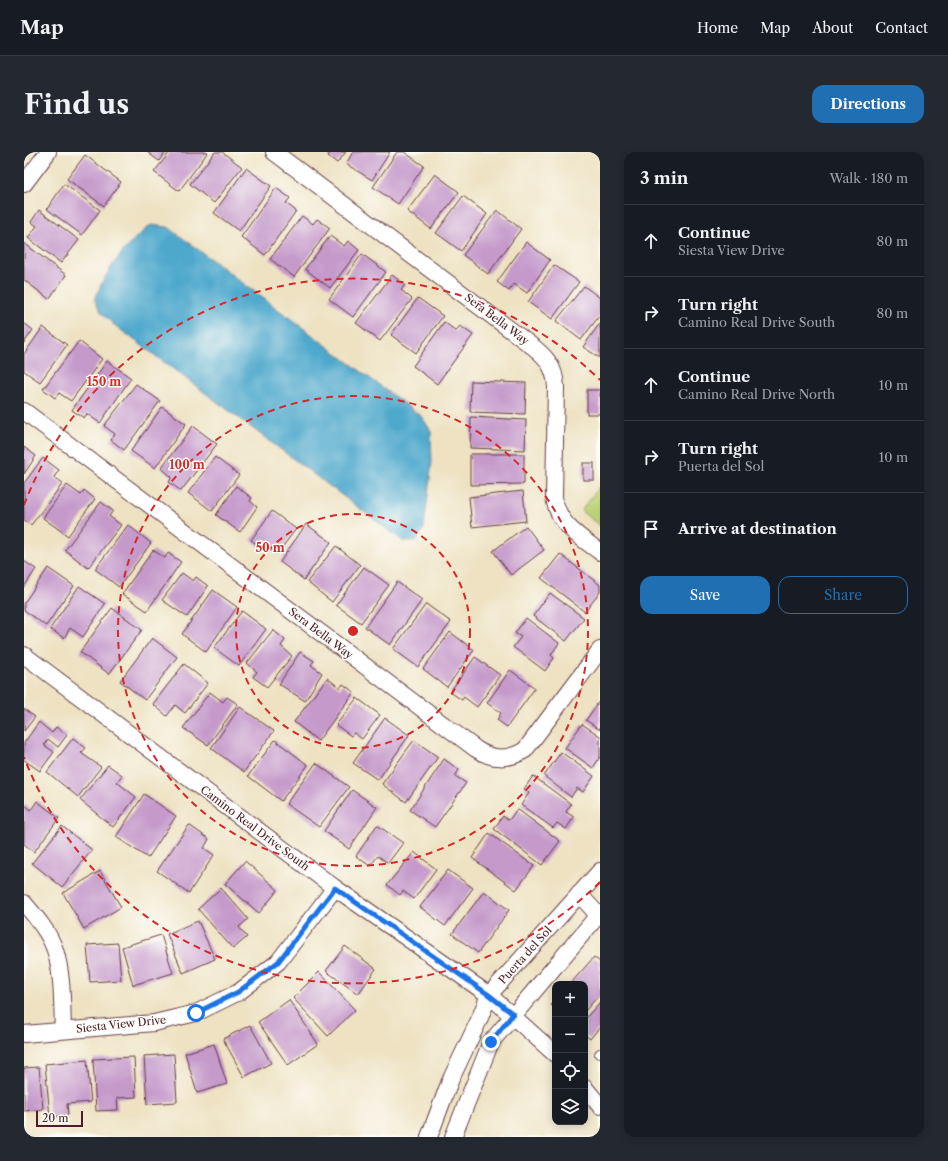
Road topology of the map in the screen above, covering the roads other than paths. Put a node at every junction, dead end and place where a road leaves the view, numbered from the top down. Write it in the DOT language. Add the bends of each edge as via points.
graph roads {
  1 [pos="48,152"];
  2 [pos="274,152"];
  3 [pos="24,184"];
  4 [pos="24,411"];
  5 [pos="600,552"];
  6 [pos="600,650"];
  7 [pos="24,656"];
  8 [pos="600,871"];
  9 [pos="335,888"];
  10 [pos="579,894"];
  11 [pos="24,903"];
  12 [pos="599,915"];
  13 [pos="489,995"];
  14 [pos="513,1014"];
  15 [pos="63,1030"];
  16 [pos="24,1034"];
  17 [pos="554,1053"];
  18 [pos="586,1089"];
  19 [pos="600,1106"];
  20 [pos="429,1137"];
  21 [pos="453,1137"];
  1 -- 3 [label="street"];
  2 -- 5 [label="street, Sera Bella Way" via="532,346 549,362 554,370 556,387 555,506 566,526"];
  4 -- 6 [label="street, Sera Bella Way" via="488,756 508,757 525,750"];
  7 -- 9 [label="street, Camino Real Drive South"];
  8 -- 10 [label="street, Puerta del Sol"];
  9 -- 13 [label="street, Camino Real Drive South"];
  9 -- 15 [label="street, Siesta View Drive" via="278,962 238,992 196,1013 154,1023"];
  10 -- 12 [label="street"];
  10 -- 13 [label="street, Puerta del Sol"];
  11 -- 15 [label="street" via="41,923 54,949 60,974"];
  12 -- 14 [label="street"];
  13 -- 14 [label="street, Camino Real Drive South"];
  13 -- 20 [label="street, Puerta del Sol" via="450,1081"];
  14 -- 17 [label="street, Camino Real Drive South"];
  14 -- 21 [label="street" via="491,1042"];
  15 -- 16 [label="street, Siesta View Drive"];
  18 -- 19 [label="street"];
}
